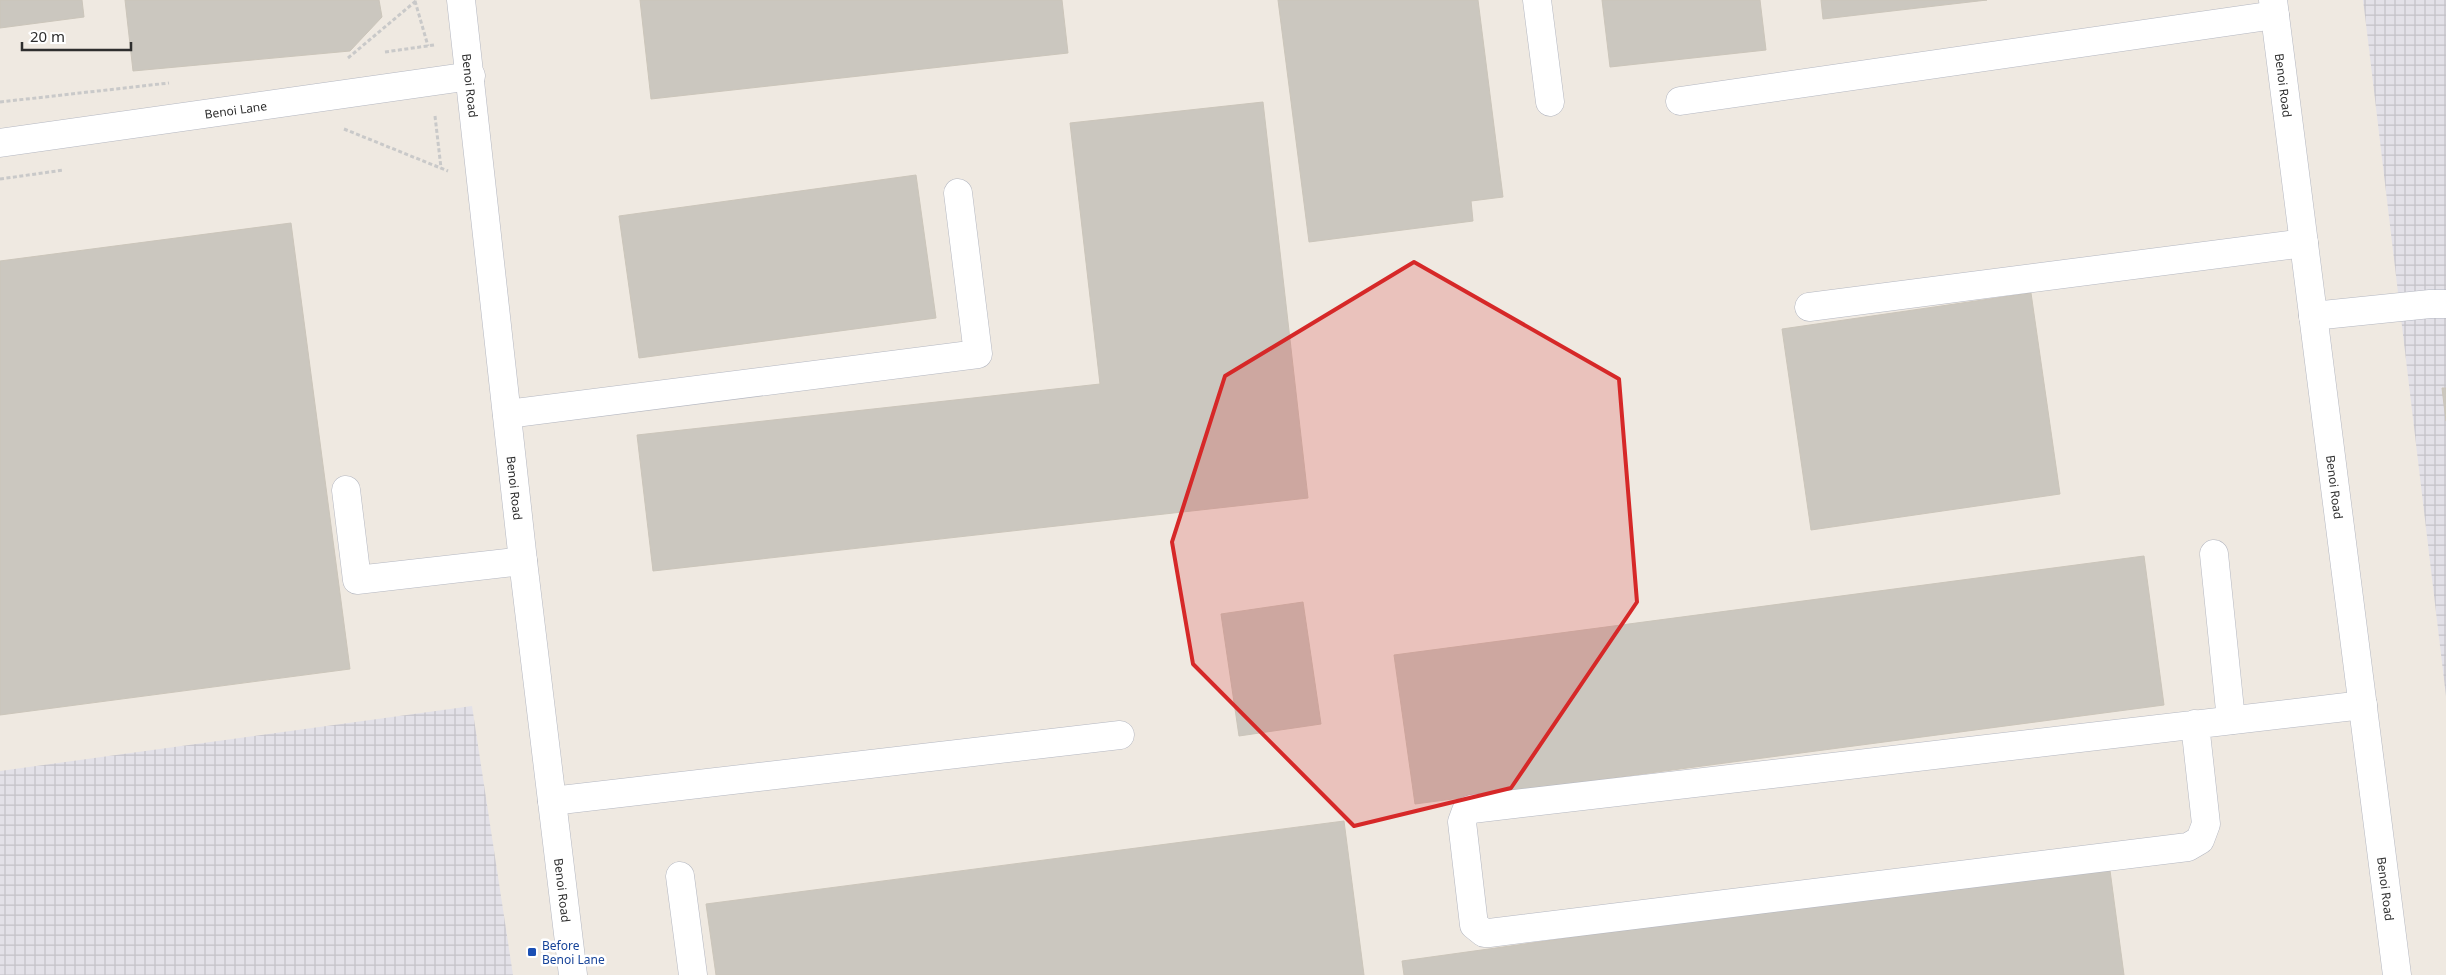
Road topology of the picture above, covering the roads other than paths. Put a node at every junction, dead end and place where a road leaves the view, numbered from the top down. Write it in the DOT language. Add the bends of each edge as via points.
graph roads {
  1 [pos="461,0"];
  2 [pos="1537,0"];
  3 [pos="2274,8"];
  4 [pos="471,76"];
  5 [pos="1680,101"];
  6 [pos="1550,102"];
  7 [pos="0,143"];
  8 [pos="958,193"];
  9 [pos="2304,244"];
  10 [pos="2446,304"];
  11 [pos="1809,307"];
  12 [pos="2313,316"];
  13 [pos="507,414"];
  14 [pos="346,490"];
  15 [pos="2214,554"];
  16 [pos="522,562"];
  17 [pos="2363,705"];
  18 [pos="2230,720"];
  19 [pos="2195,724"];
  20 [pos="1120,735"];
  21 [pos="552,801"];
  22 [pos="680,876"];
  23 [pos="573,975"];
  24 [pos="693,975"];
  25 [pos="2397,975"];
  1 -- 4 [label="street, Benoi Road"];
  2 -- 6 [label="street"];
  3 -- 5 [label="street"];
  3 -- 9 [label="street, Benoi Road"];
  4 -- 7 [label="street, Benoi Lane"];
  4 -- 13 [label="street, Benoi Road"];
  8 -- 13 [label="street" via="978,354"];
  9 -- 11 [label="street"];
  9 -- 12 [label="street, Benoi Road"];
  10 -- 12 [label="street"];
  12 -- 17 [label="street, Benoi Road"];
  13 -- 16 [label="street, Benoi Road"];
  14 -- 16 [label="street" via="357,580"];
  15 -- 18 [label="street"];
  16 -- 21 [label="street, Benoi Road"];
  17 -- 18 [label="street"];
  17 -- 25 [label="street, Benoi Road"];
  18 -- 19 [label="street"];
  19 -- 19 [label="street" via="1472,808 1466,811 1462,822 1474,925 1489,933 2188,847 2200,840 2206,824"];
  20 -- 21 [label="street"];
  21 -- 23 [label="street, Benoi Road"];
  22 -- 24 [label="street"];
}
